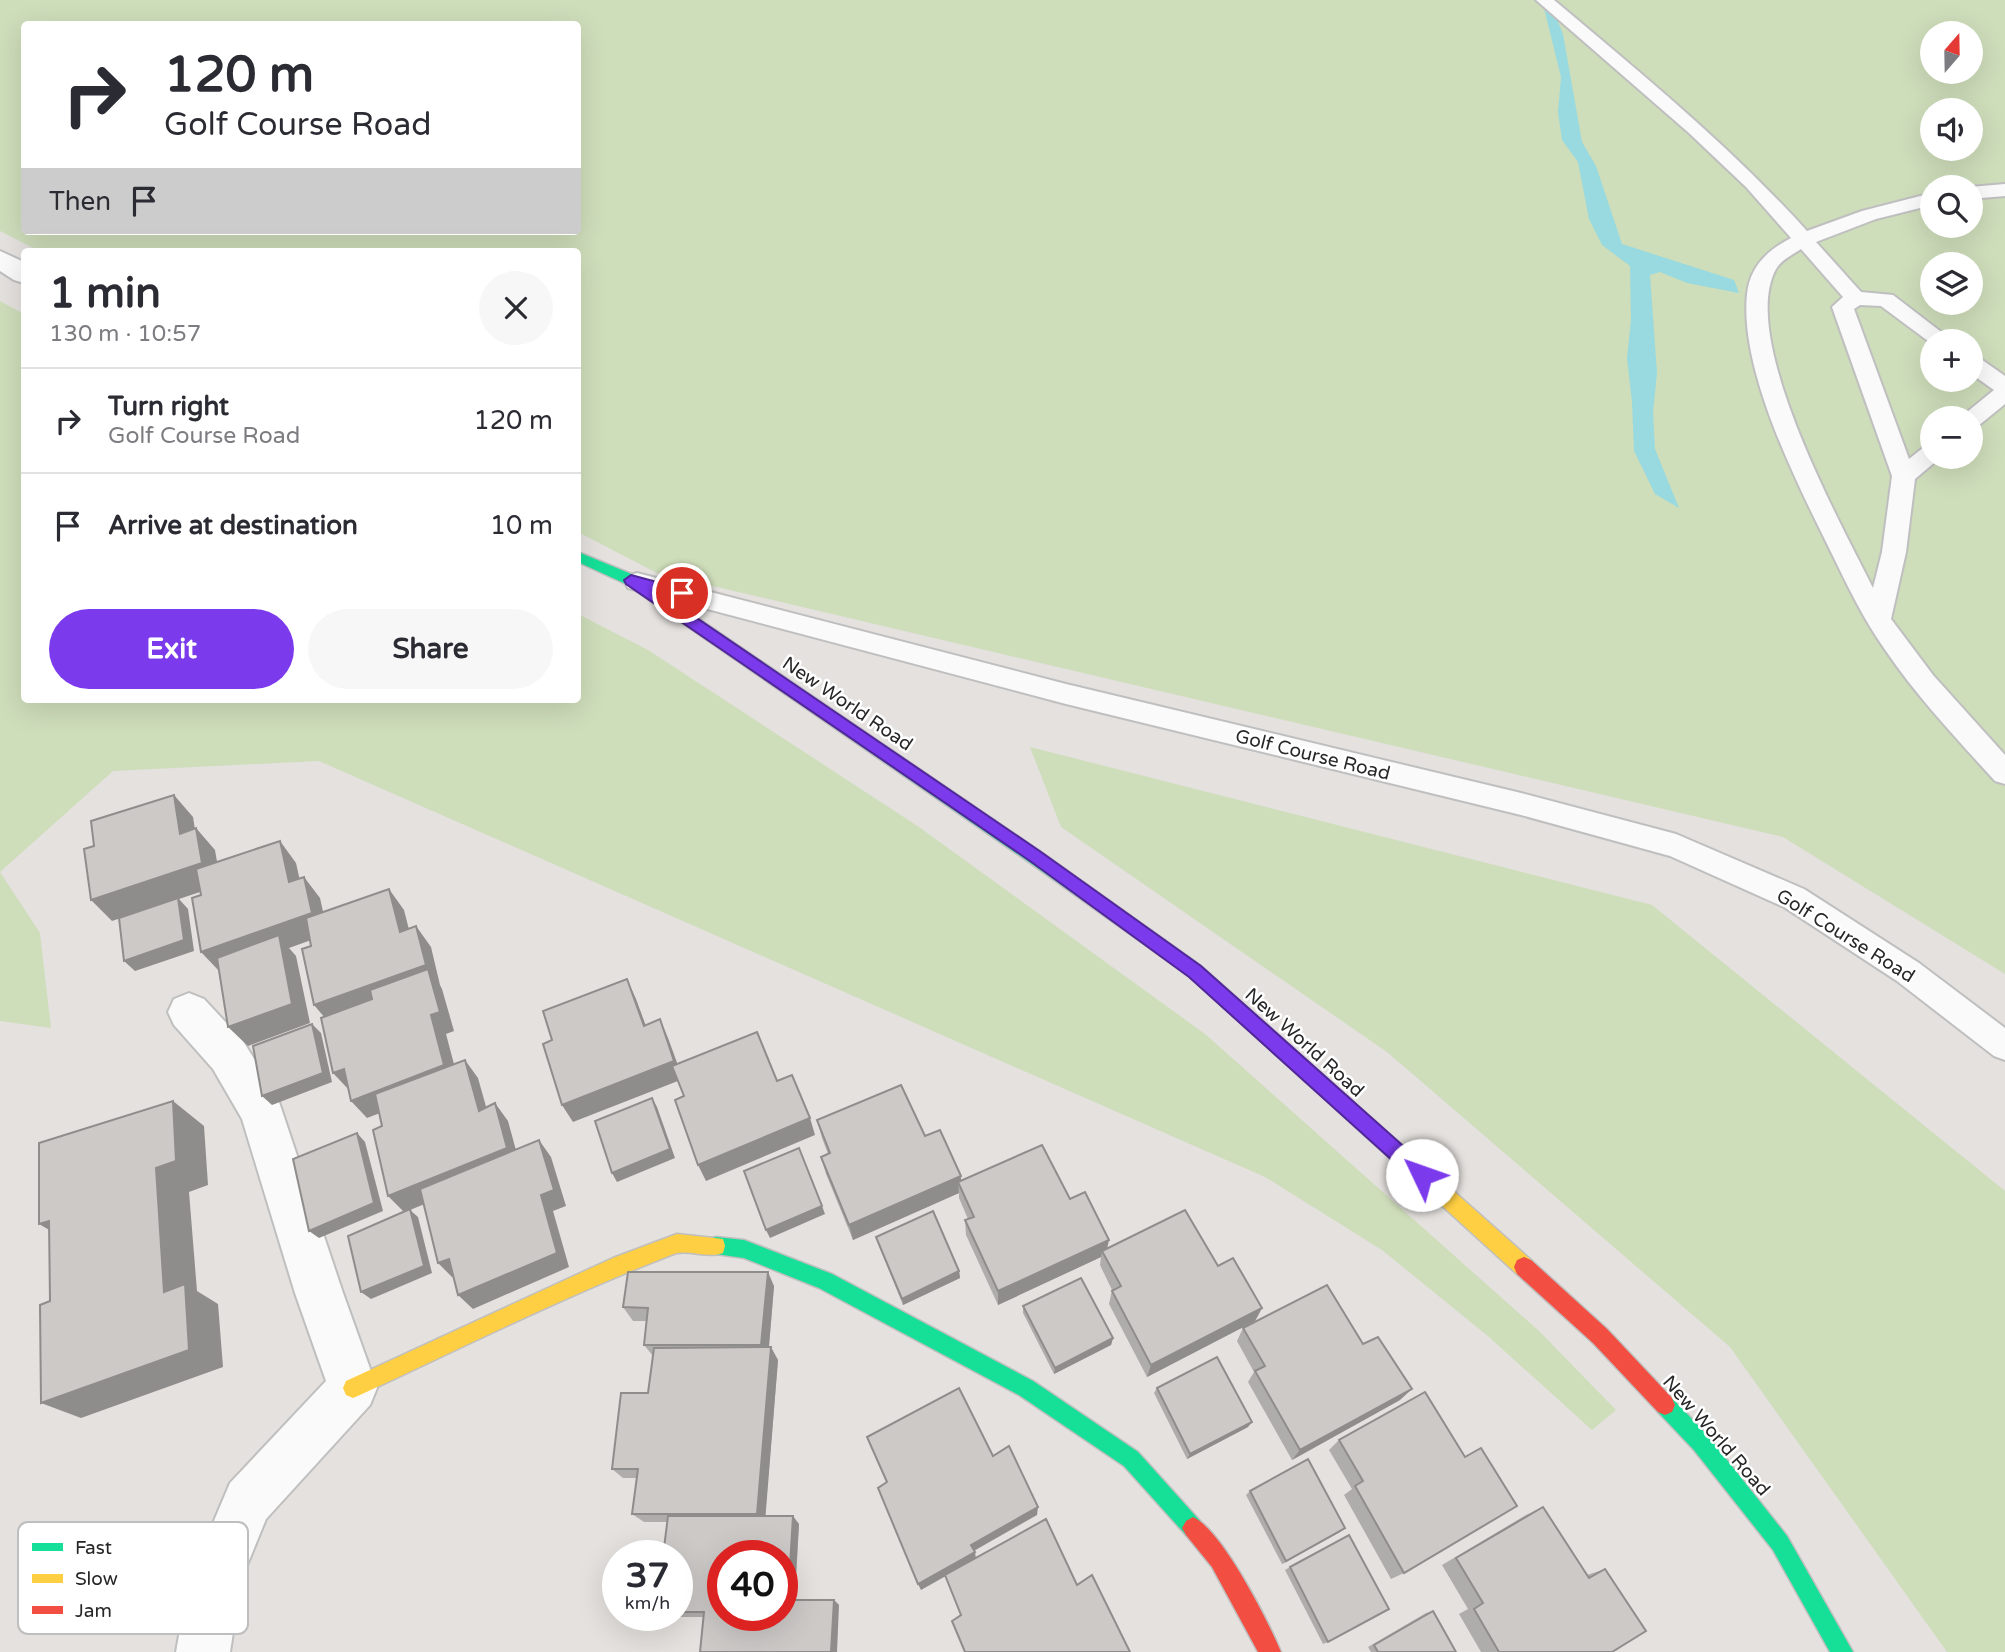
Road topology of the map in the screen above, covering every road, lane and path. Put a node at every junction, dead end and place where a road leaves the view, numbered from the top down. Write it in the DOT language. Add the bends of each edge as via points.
graph roads {
  1 [pos="1544,0"];
  2 [pos="2005,190"];
  3 [pos="1983,192"];
  4 [pos="1920,201"];
  5 [pos="1803,240"];
  6 [pos="0,259"];
  7 [pos="21,272"];
  8 [pos="1855,298"];
  9 [pos="1926,329"];
  10 [pos="1983,371"];
  11 [pos="2005,387"];
  12 [pos="2005,393"];
  13 [pos="1983,411"];
  14 [pos="1920,463"];
  15 [pos="1904,476"];
  16 [pos="581,558"];
  17 [pos="631,580"];
  18 [pos="1878,620"];
  19 [pos="2005,773"];
  20 [pos="189,1012"];
  21 [pos="2005,1046"];
  22 [pos="354,1388"];
  23 [pos="239,1522"];
  24 [pos="206,1634"];
  25 [pos="203,1652"];
  26 [pos="1270,1652"];
  27 [pos="1842,1652"];
  1 -- 5 [label="lane" via="1696,129 1753,183"];
  2 -- 3 [label="lane"];
  4 -- 5 [label="lane"];
  5 -- 8 [label="lane"];
  5 -- 18 [label="lane" via="1768,263 1762,273 1757,284 1759,329 1793,449"];
  6 -- 7 [label="street"];
  8 -- 9 [label="lane" via="1886,300"];
  8 -- 15 [label="lane" via="1843,307"];
  10 -- 11 [label="lane"];
  12 -- 13 [label="lane"];
  14 -- 15 [label="lane"];
  15 -- 18 [label="lane" via="1894,552"];
  16 -- 17 [label="street, Golf Course Road"];
  17 -- 21 [label="lane, Golf Course Road" via="1676,846 1794,898 1908,972"];
  17 -- 27 [label="street, New World Road" via="1035,857 1205,980 1600,1336 1701,1443 1780,1543"];
  18 -- 19 [label="lane" via="1933,697"];
  20 -- 22 [label="street" via="228,1055 262,1111"];
  22 -- 23 [label="street" via="248,1501"];
  22 -- 26 [label="street" via="677,1243 744,1249 825,1281 1026,1388 1131,1459 1220,1559"];
  24 -- 25 [label="street"];
}
